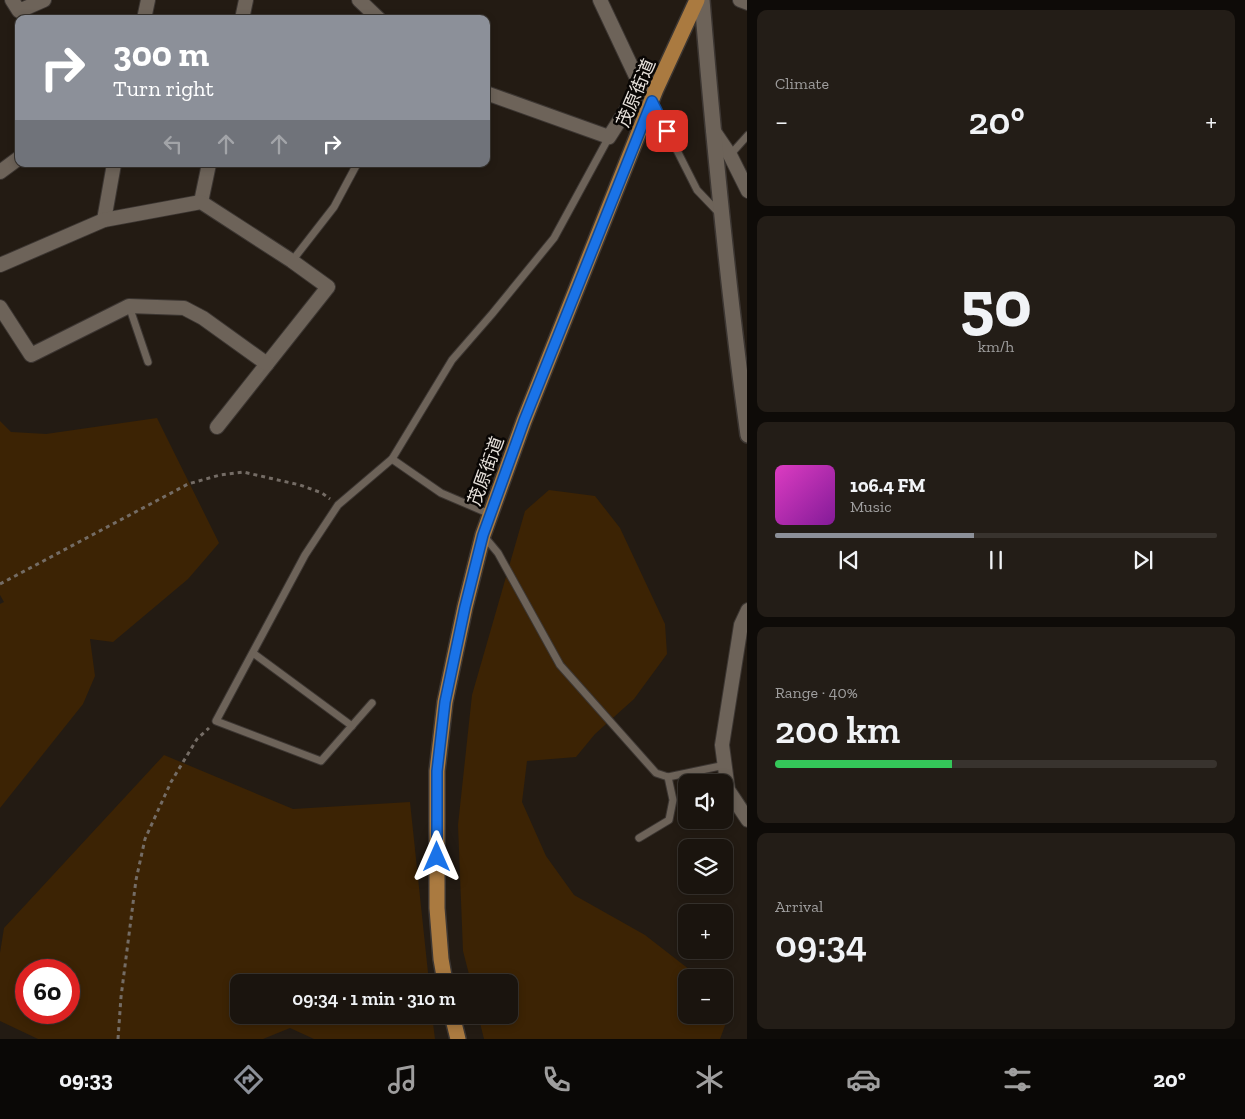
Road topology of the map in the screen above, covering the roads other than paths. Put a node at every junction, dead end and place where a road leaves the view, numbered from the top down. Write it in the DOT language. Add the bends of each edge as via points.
graph roads {
  1 [pos="12,0"];
  2 [pos="44,0"];
  3 [pos="148,0"];
  4 [pos="246,0"];
  5 [pos="359,0"];
  6 [pos="600,0"];
  7 [pos="697,0"];
  8 [pos="702,0"];
  9 [pos="145,15"];
  10 [pos="243,15"];
  11 [pos="375,15"];
  12 [pos="641,87"];
  13 [pos="490,94"];
  14 [pos="654,95"];
  15 [pos="713,130"];
  16 [pos="609,136"];
  17 [pos="747,136"];
  18 [pos="730,155"];
  19 [pos="15,161"];
  20 [pos="113,167"];
  21 [pos="208,167"];
  22 [pos="354,167"];
  23 [pos="0,172"];
  24 [pos="747,189"];
  25 [pos="200,202"];
  26 [pos="723,217"];
  27 [pos="104,220"];
  28 [pos="292,261"];
  29 [pos="0,265"];
  30 [pos="129,306"];
  31 [pos="0,308"];
  32 [pos="148,362"];
  33 [pos="267,364"];
  34 [pos="217,427"];
  35 [pos="747,428"];
  36 [pos="392,460"];
  37 [pos="490,514"];
  38 [pos="483,535"];
  39 [pos="747,612"];
  40 [pos="253,653"];
  41 [pos="372,703"];
  42 [pos="352,726"];
  43 [pos="725,765"];
  44 [pos="668,777"];
  45 [pos="747,818"];
  46 [pos="639,838"];
  47 [pos="444,974"];
  48 [pos="454,1024"];
  49 [pos="458,1039"];
  1 -- 2 [label="street" via="19,11"];
  3 -- 9 [label="street"];
  4 -- 10 [label="street"];
  5 -- 11 [label="street"];
  6 -- 12 [label="street"];
  7 -- 14 [label="main road, 茂原街道"];
  8 -- 15 [label="street"];
  12 -- 14 [label="street"];
  12 -- 16 [label="street"];
  13 -- 16 [label="street"];
  14 -- 26 [label="lane" via="697,190"];
  14 -- 37 [label="main road, 茂原街道"];
  15 -- 18 [label="street"];
  15 -- 26 [label="street"];
  16 -- 36 [label="lane" via="554,238 452,360"];
  17 -- 18 [label="lane"];
  18 -- 24 [label="street"];
  19 -- 23 [label="street"];
  20 -- 27 [label="street"];
  21 -- 25 [label="street"];
  22 -- 28 [label="lane" via="334,206"];
  25 -- 27 [label="street"];
  25 -- 28 [label="street"];
  26 -- 35 [label="street"];
  27 -- 29 [label="street"];
  28 -- 33 [label="street" via="328,287"];
  30 -- 31 [label="street" via="31,355"];
  30 -- 32 [label="lane"];
  30 -- 33 [label="street" via="184,308"];
  33 -- 34 [label="street"];
  36 -- 37 [label="lane" via="441,492"];
  36 -- 40 [label="lane" via="338,505 305,555"];
  37 -- 38 [label="main road, 茂原街道"];
  38 -- 44 [label="lane" via="498,553 560,665 656,773"];
  38 -- 47 [label="main road, 茂原街道" via="445,702 437,771 438,908"];
  39 -- 43 [label="street" via="741,625 722,745"];
  40 -- 42 [label="lane"];
  40 -- 42 [label="lane" via="216,721 321,761"];
  41 -- 42 [label="lane"];
  43 -- 44 [label="lane"];
  43 -- 45 [label="street" via="728,790"];
  44 -- 46 [label="lane" via="673,800 669,820"];
  48 -- 49 [label="main road"];
}
